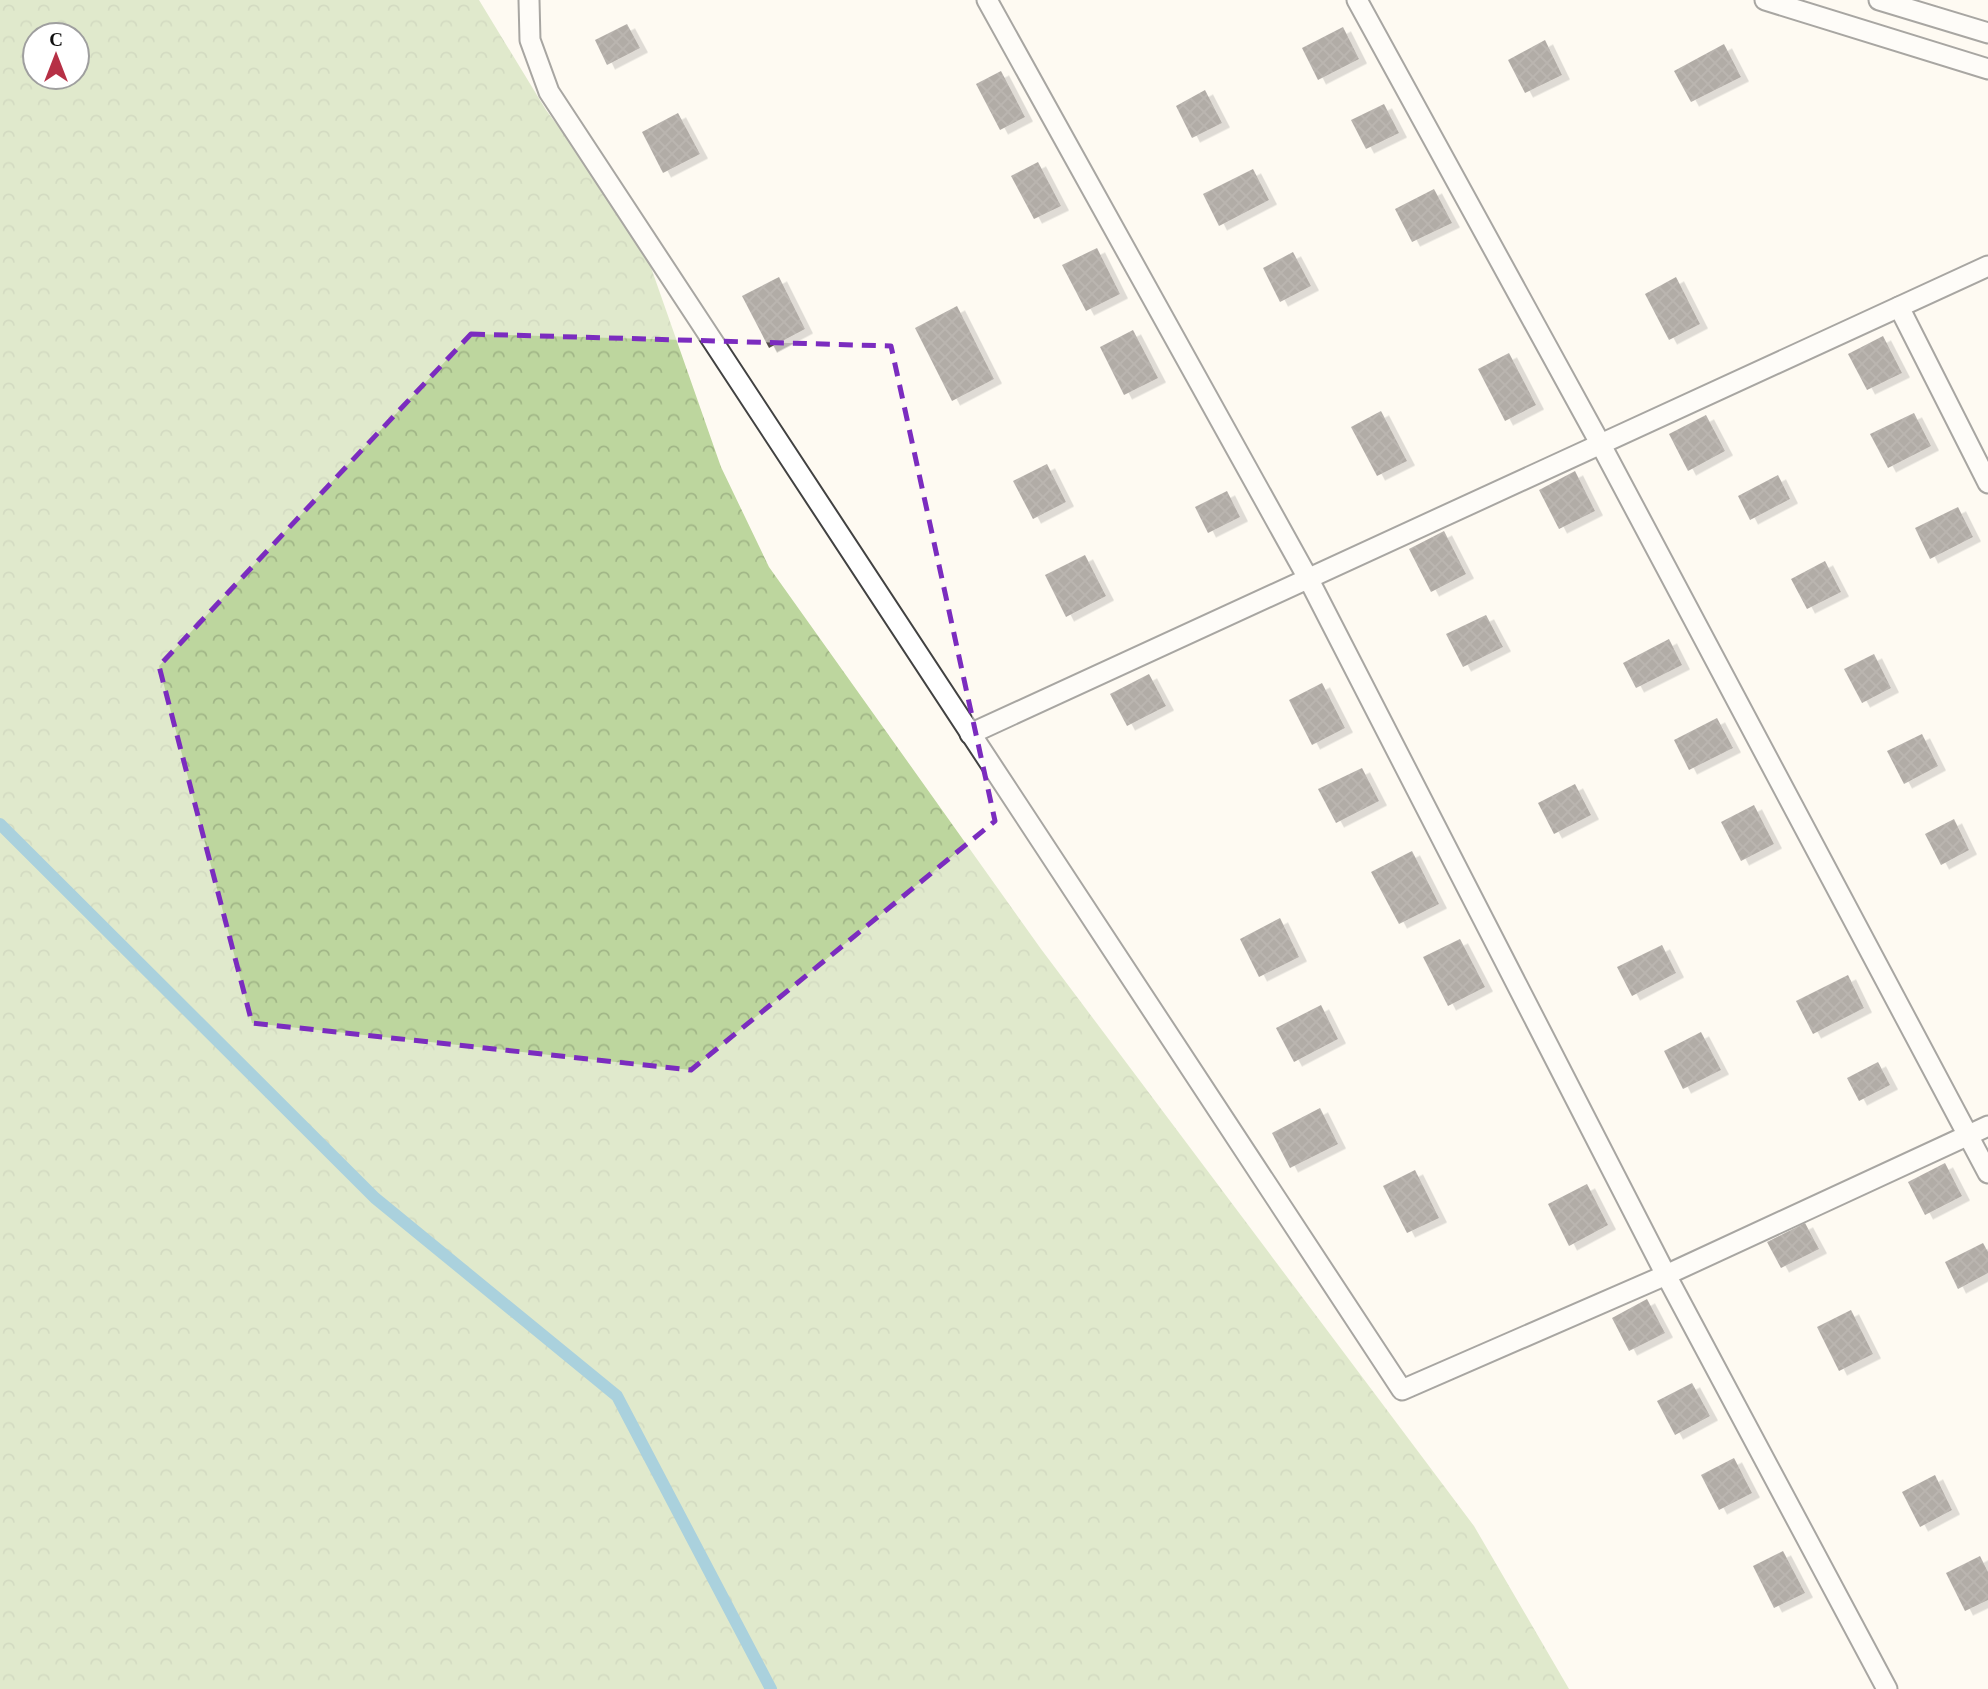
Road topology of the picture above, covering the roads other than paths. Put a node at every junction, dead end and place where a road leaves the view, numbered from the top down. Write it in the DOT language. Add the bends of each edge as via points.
graph roads {
  1 [pos="529,0"];
  2 [pos="988,0"];
  3 [pos="1357,0"];
  4 [pos="1765,0"];
  5 [pos="1880,0"];
  6 [pos="1988,33"];
  7 [pos="1988,69"];
  8 [pos="1988,267"];
  9 [pos="1899,307"];
  10 [pos="1601,445"];
  11 [pos="1988,483"];
  12 [pos="1309,580"];
  13 [pos="970,734"];
  14 [pos="1988,1126"];
  15 [pos="1968,1135"];
  16 [pos="1988,1173"];
  17 [pos="1666,1275"];
  18 [pos="1887,1689"];
  1 -- 13 [label="lane" via="530,40 549,92"];
  2 -- 12 [label="lane"];
  3 -- 10 [label="lane"];
  4 -- 7 [label="lane"];
  5 -- 6 [label="lane"];
  8 -- 9 [label="lane"];
  9 -- 10 [label="lane"];
  9 -- 11 [label="lane"];
  10 -- 12 [label="lane"];
  10 -- 15 [label="lane"];
  12 -- 13 [label="lane"];
  12 -- 17 [label="lane"];
  13 -- 17 [label="lane" via="1402,1390"];
  14 -- 15 [label="lane"];
  15 -- 16 [label="lane"];
  15 -- 17 [label="lane"];
  17 -- 18 [label="lane"];
}
